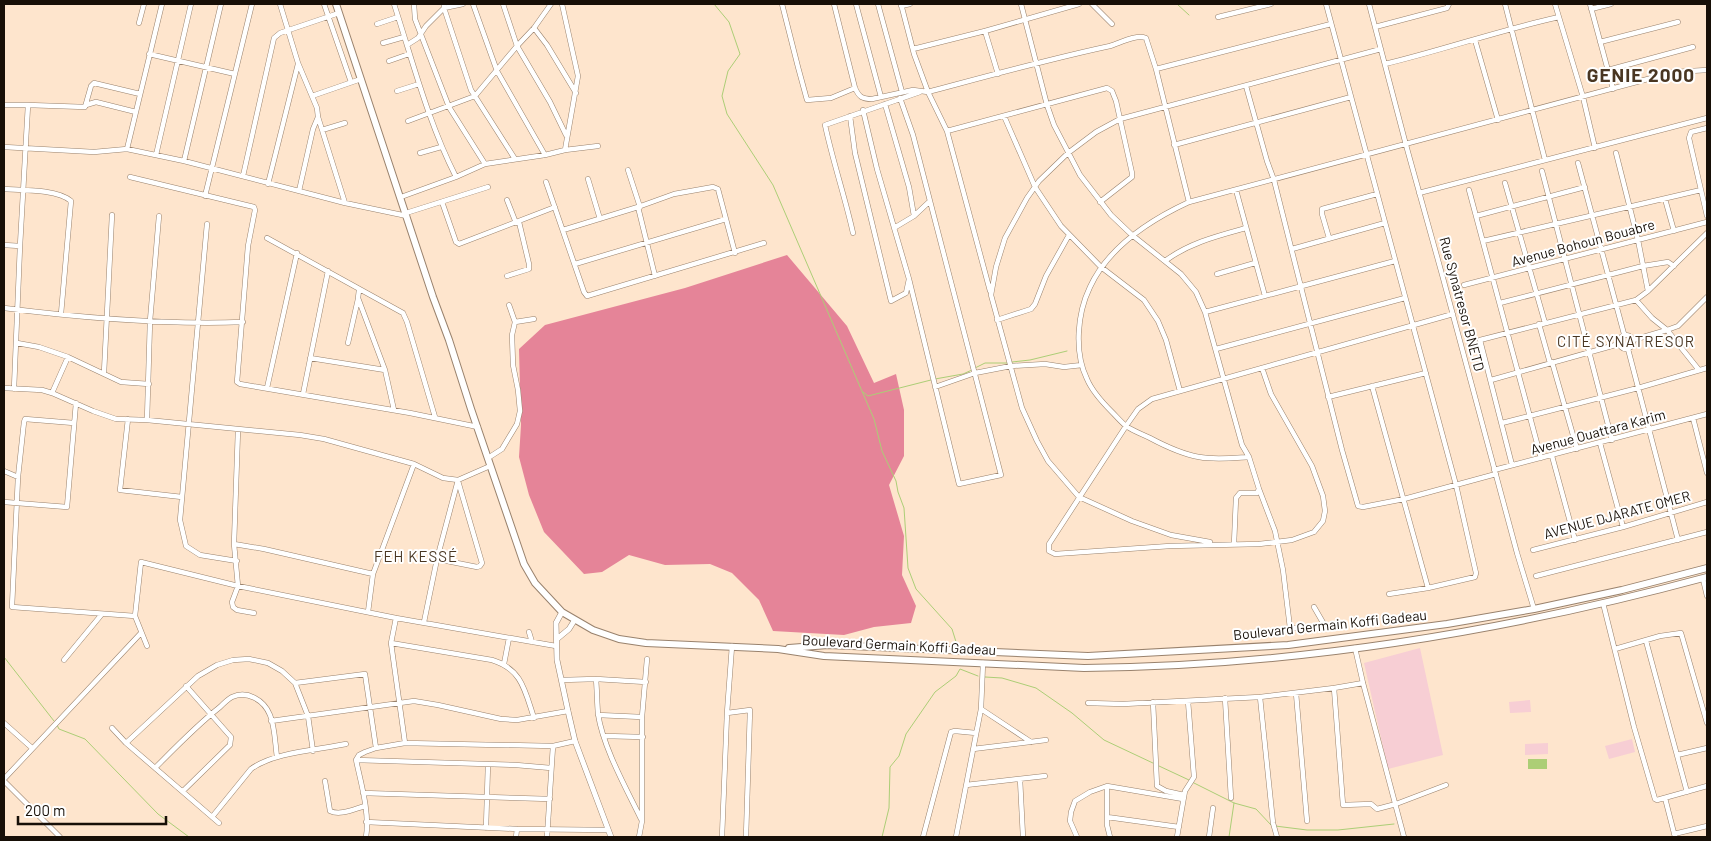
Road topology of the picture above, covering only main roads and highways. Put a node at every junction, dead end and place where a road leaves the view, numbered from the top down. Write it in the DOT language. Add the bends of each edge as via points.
graph roads {
  1 [pos="336,4"];
  2 [pos="1707,568"];
  3 [pos="1705,578"];
  4 [pos="778,649"];
  1 -- 4 [label="main road" via="490,466 524,564 535,584 574,621 606,635 634,642"];
  2 -- 4 [label="main road, Boulevard Germain Koffi Gadeau" via="1534,610 1288,645 1088,656 828,645"];
  3 -- 4 [label="main road, Boulevard Germain Koffi Gadeau" via="1504,624 1291,657 1084,668 824,656"];
}
